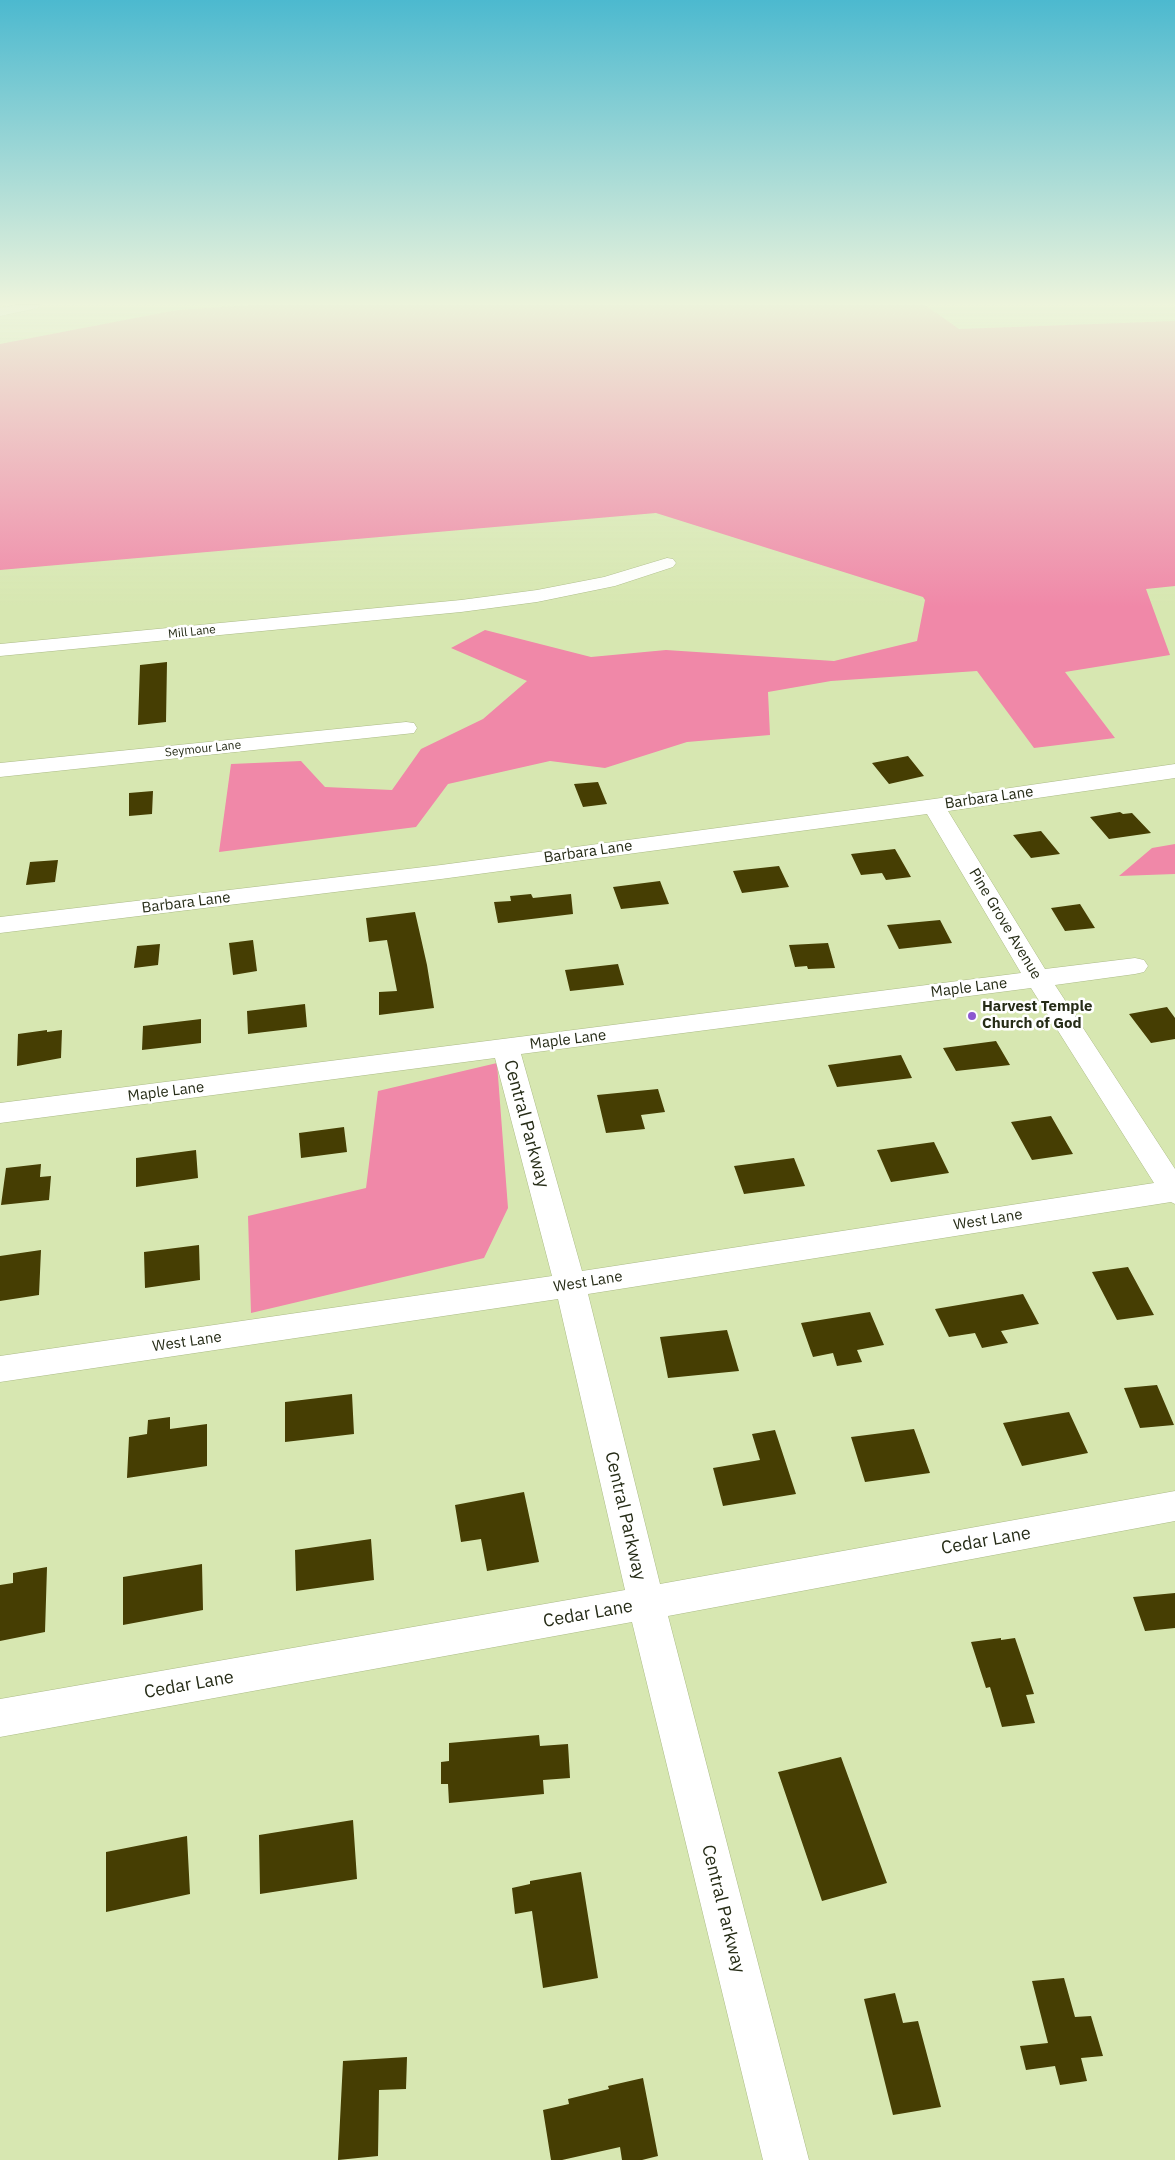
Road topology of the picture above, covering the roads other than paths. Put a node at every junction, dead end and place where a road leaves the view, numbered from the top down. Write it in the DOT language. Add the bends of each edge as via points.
graph roads {
  1 [pos="667,563"];
  2 [pos="0,650"];
  3 [pos="406,728"];
  4 [pos="0,770"];
  5 [pos="1175,771"];
  6 [pos="934,806"];
  7 [pos="0,925"];
  8 [pos="1135,966"];
  9 [pos="1038,979"];
  10 [pos="506,1048"];
  11 [pos="0,1113"];
  12 [pos="1174,1192"];
  13 [pos="570,1285"];
  14 [pos="0,1369"];
  15 [pos="1175,1506"];
  16 [pos="646,1603"];
  17 [pos="0,1718"];
  18 [pos="786,2160"];
  1 -- 2 [label="street, Mill Lane" via="608,582 461,606"];
  3 -- 4 [label="street, Seymour Lane"];
  5 -- 6 [label="street, Barbara Lane"];
  6 -- 7 [label="street, Barbara Lane" via="441,872"];
  6 -- 9 [label="street, Pine Grove Avenue"];
  8 -- 9 [label="street, Maple Lane"];
  9 -- 10 [label="street, Maple Lane"];
  9 -- 12 [label="street, Pine Grove Avenue"];
  10 -- 11 [label="street, Maple Lane"];
  10 -- 13 [label="street, Central Parkway"];
  12 -- 13 [label="street, West Lane"];
  13 -- 14 [label="street, West Lane"];
  13 -- 16 [label="street, Central Parkway"];
  15 -- 16 [label="street, Cedar Lane"];
  16 -- 17 [label="street, Cedar Lane"];
  16 -- 18 [label="street, Central Parkway"];
}
